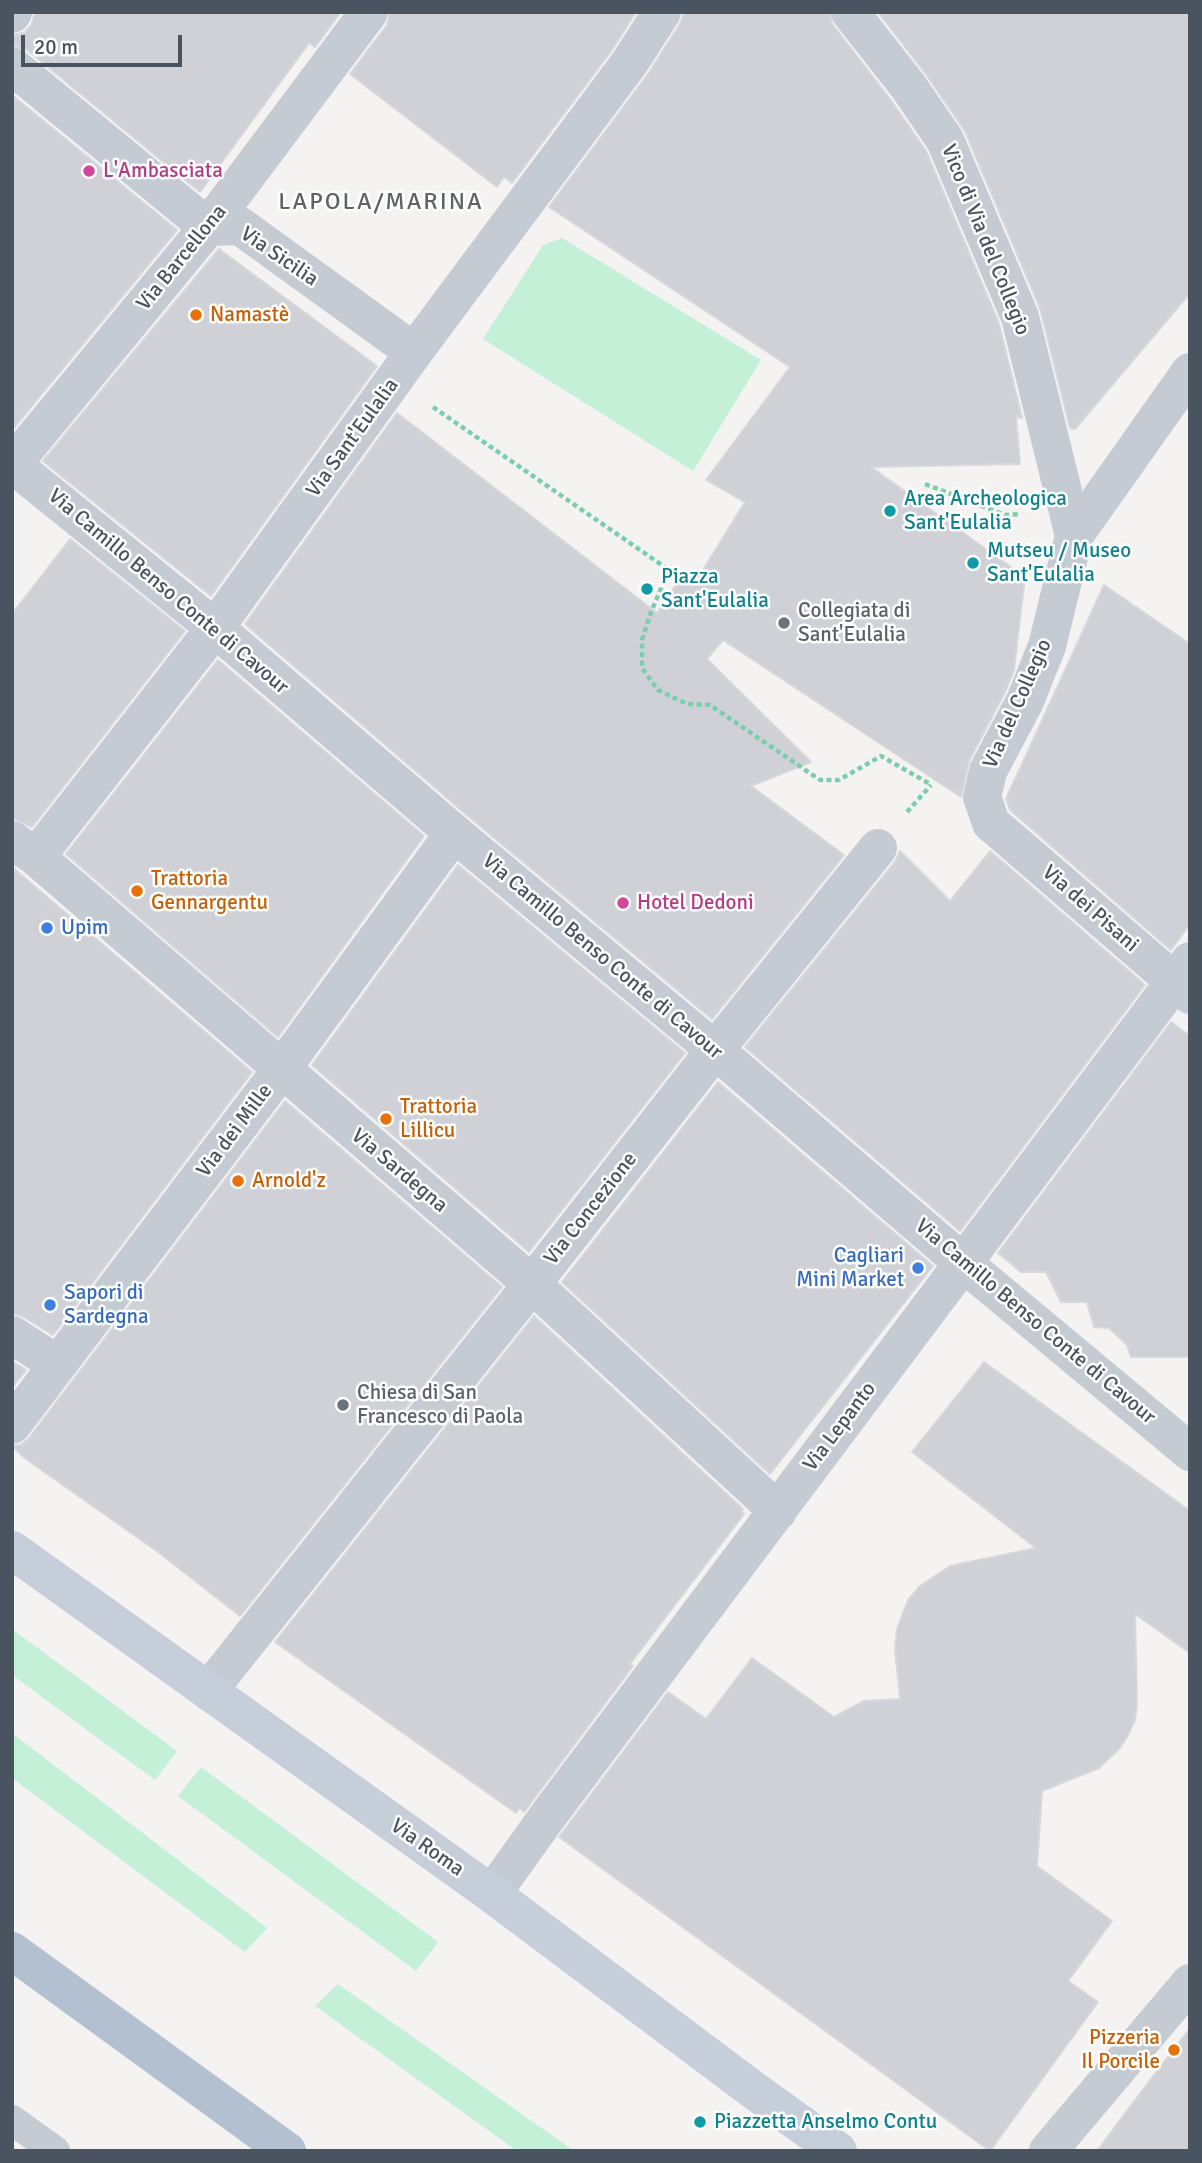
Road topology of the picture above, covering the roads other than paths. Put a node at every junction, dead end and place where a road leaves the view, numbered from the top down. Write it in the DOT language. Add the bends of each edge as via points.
graph roads {
  1 [pos="369,12"];
  2 [pos="662,12"];
  3 [pos="850,12"];
  4 [pos="12,66"];
  5 [pos="208,227"];
  6 [pos="404,367"];
  7 [pos="1190,372"];
  8 [pos="12,464"];
  9 [pos="1071,524"];
  10 [pos="215,628"];
  11 [pos="991,823"];
  12 [pos="454,833"];
  13 [pos="878,848"];
  14 [pos="24,849"];
  15 [pos="1184,979"];
  16 [pos="715,1050"];
  17 [pos="281,1070"];
  18 [pos="962,1262"];
  19 [pos="532,1284"];
  20 [pos="12,1335"];
  21 [pos="57,1364"];
  22 [pos="12,1425"];
  23 [pos="1188,1447"];
  24 [pos="778,1511"];
  25 [pos="12,1550"];
  26 [pos="208,1691"];
  27 [pos="492,1894"];
  28 [pos="12,1951"];
  29 [pos="1190,1983"];
  30 [pos="12,2120"];
  31 [pos="55,2151"];
  32 [pos="287,2151"];
  33 [pos="838,2151"];
  34 [pos="1048,2151"];
  1 -- 5 [label="street, Via Barcellona"];
  2 -- 6 [label="street, Via Sant'Eulalia" via="630,62"];
  3 -- 9 [label="street, Vico di Via del Collegio" via="945,140 1020,317"];
  4 -- 5 [label="street, Via Sicilia"];
  5 -- 6 [label="street, Via Sicilia" via="240,226"];
  5 -- 8 [label="street, Via Barcellona"];
  6 -- 10 [label="street, Via Sant'Eulalia"];
  7 -- 9 [label="street, Via del Collegio"];
  8 -- 10 [label="street, Via Camillo Benso Conte di Cavour"];
  9 -- 11 [label="street, Via del Collegio" via="1047,646 1025,701 988,771 982,797"];
  10 -- 12 [label="street, Via Camillo Benso Conte di Cavour"];
  10 -- 14 [label="street, Via Sant'Eulalia"];
  11 -- 15 [label="street, Via dei Pisani"];
  12 -- 16 [label="street, Via Camillo Benso Conte di Cavour"];
  12 -- 17 [label="street, Via dei Mille"];
  13 -- 16 [label="street, Via Concezione"];
  14 -- 17 [label="street, Via Sardegna"];
  15 -- 18 [label="street, Via Lepanto"];
  16 -- 18 [label="street, Via Camillo Benso Conte di Cavour"];
  16 -- 19 [label="street, Via Concezione"];
  17 -- 19 [label="street, Via Sardegna"];
  17 -- 21 [label="street, Via dei Mille"];
  18 -- 23 [label="street, Via Camillo Benso Conte di Cavour"];
  18 -- 24 [label="street, Via Lepanto"];
  19 -- 24 [label="street, Via Sardegna"];
  19 -- 26 [label="street, Via Concezione"];
  20 -- 21 [label="street"];
  21 -- 22 [label="street, Via dei Mille"];
  24 -- 27 [label="street, Via Lepanto"];
  25 -- 26 [label="main road, Via Roma"];
  26 -- 27 [label="main road, Via Roma"];
  27 -- 33 [label="main road, Via Roma"];
  28 -- 32 [label="main road"];
  29 -- 34 [label="street"];
  30 -- 31 [label="lane"];
}
